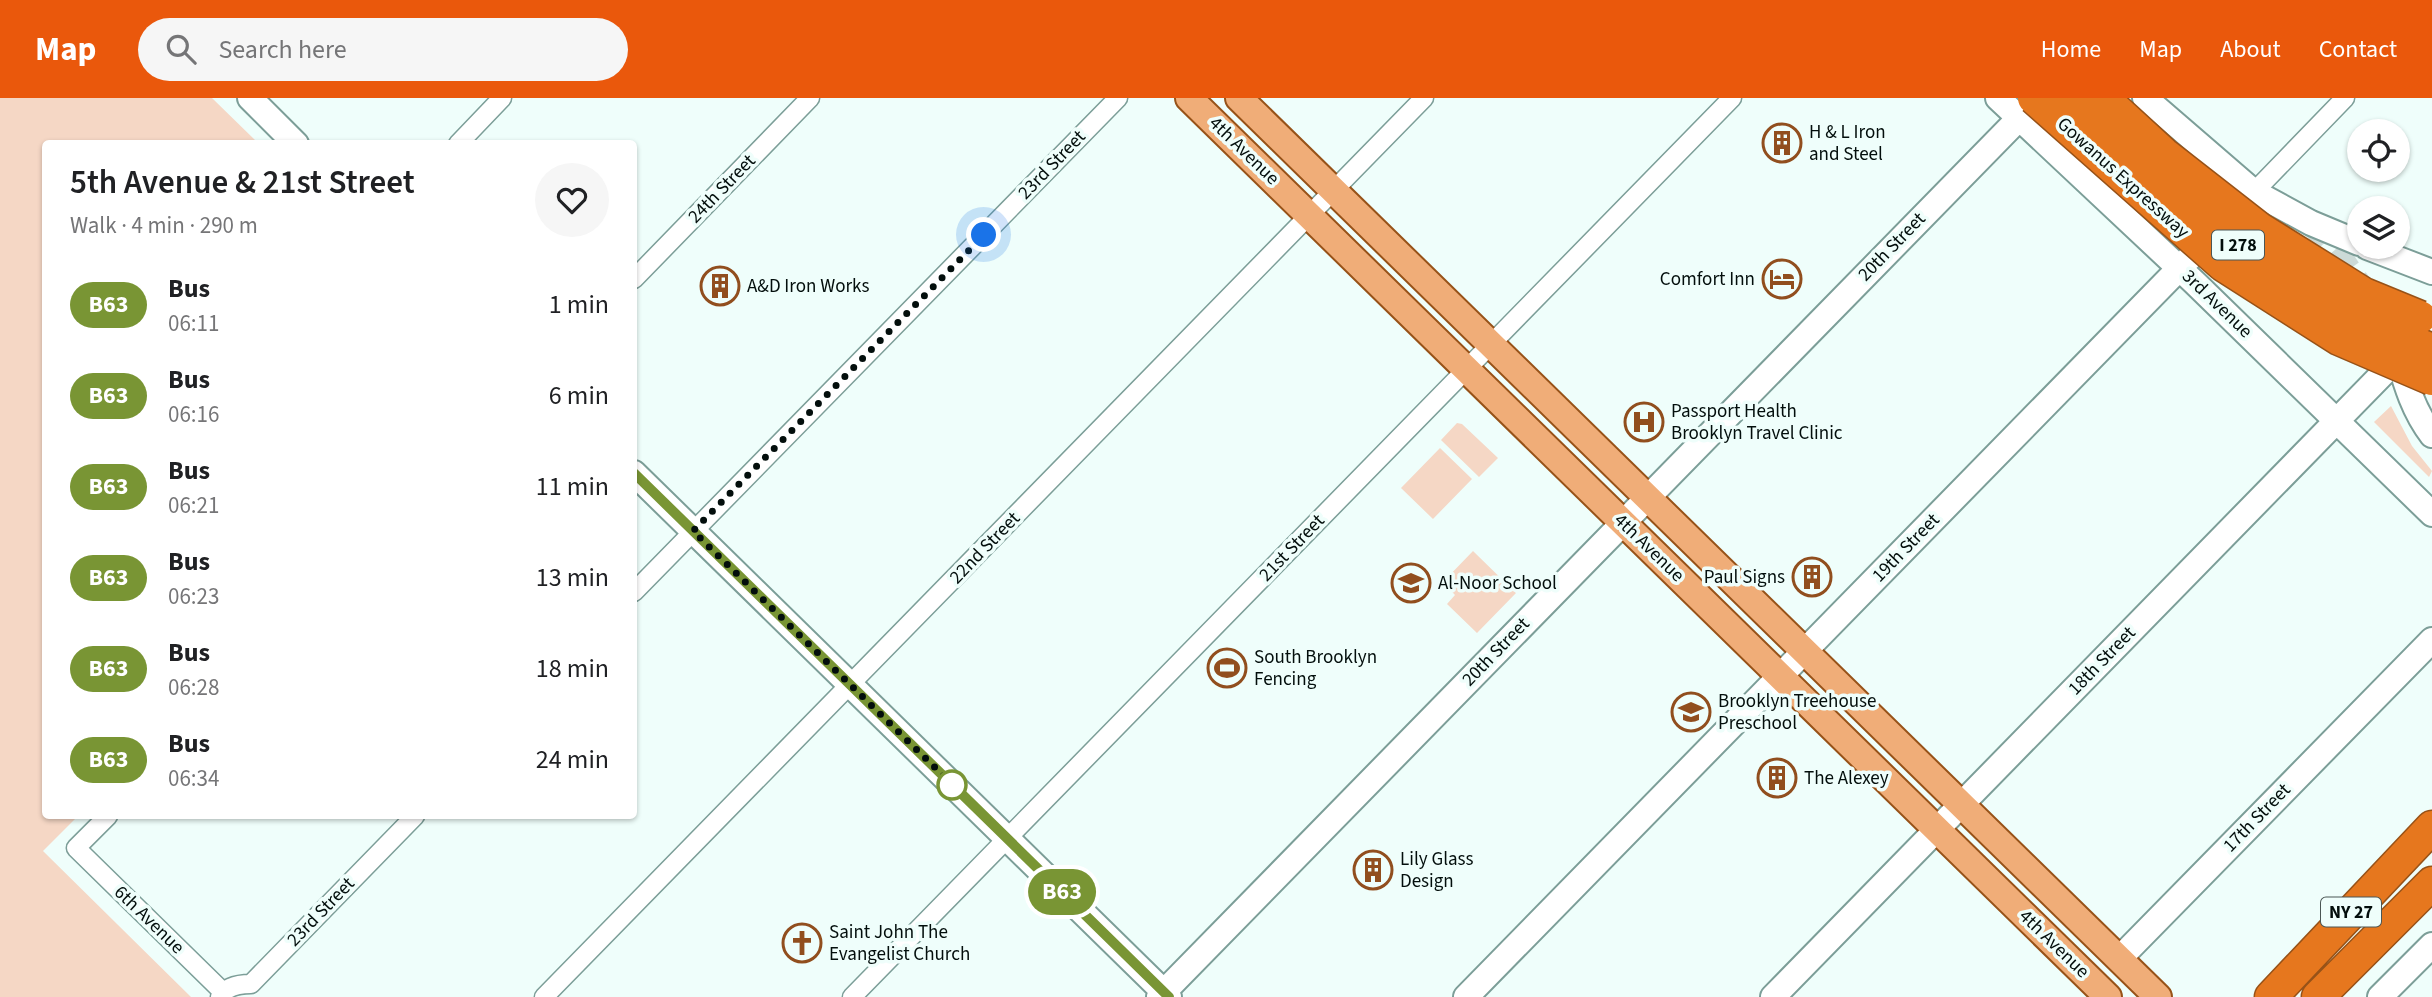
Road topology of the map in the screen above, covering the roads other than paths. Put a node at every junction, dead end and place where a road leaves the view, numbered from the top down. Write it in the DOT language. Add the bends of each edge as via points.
graph roads {
  1 [pos="250,98"];
  2 [pos="502,98"];
  3 [pos="810,98"];
  4 [pos="1118,98"];
  5 [pos="1189,98"];
  6 [pos="1239,98"];
  7 [pos="1424,98"];
  8 [pos="1732,98"];
  9 [pos="1998,98"];
  10 [pos="2072,98"];
  11 [pos="2103,98"];
  12 [pos="2145,98"];
  13 [pos="2345,98"];
  14 [pos="2030,105"];
  15 [pos="292,140"];
  16 [pos="462,140"];
  17 [pos="1334,191"];
  18 [pos="2254,192"];
  19 [pos="1310,216"];
  20 [pos="2347,238"];
  21 [pos="2398,259"];
  22 [pos="2179,268"];
  23 [pos="2432,272"];
  24 [pos="637,276"];
  25 [pos="2429,322"];
  26 [pos="2339,340"];
  27 [pos="1491,345"];
  28 [pos="2432,350"];
  29 [pos="2398,358"];
  30 [pos="1466,370"];
  31 [pos="2432,379"];
  32 [pos="2432,401"];
  33 [pos="2338,420"];
  34 [pos="2432,435"];
  35 [pos="637,476"];
  36 [pos="1647,497"];
  37 [pos="2432,514"];
  38 [pos="1623,522"];
  39 [pos="693,531"];
  40 [pos="637,589"];
  41 [pos="2432,640"];
  42 [pos="1804,651"];
  43 [pos="1780,676"];
  44 [pos="850,685"];
  45 [pos="1961,805"];
  46 [pos="105,819"];
  47 [pos="412,819"];
  48 [pos="2432,827"];
  49 [pos="1937,830"];
  50 [pos="1007,839"];
  51 [pos="2432,883"];
  52 [pos="2432,945"];
  53 [pos="2119,959"];
  54 [pos="2095,993"];
  55 [pos="222,995"];
  56 [pos="1164,995"];
  57 [pos="244,997"];
  58 [pos="544,997"];
  59 [pos="852,997"];
  60 [pos="1466,997"];
  61 [pos="1773,997"];
  62 [pos="2158,997"];
  63 [pos="2271,997"];
  64 [pos="2318,997"];
  65 [pos="2380,997"];
  1 -- 15 [label="main road"];
  2 -- 16 [label="street"];
  3 -- 24 [label="street, 24th Street"];
  4 -- 39 [label="street, 23rd Street"];
  5 -- 19 [label="main road, 4th Avenue"];
  6 -- 17 [label="main road, 4th Avenue"];
  7 -- 17 [label="street, 22nd Street"];
  8 -- 27 [label="street, 21st Street"];
  9 -- 14 [label="main road, 3rd Avenue"];
  10 -- 28 [label="highway, I 278, bridge" via="2186,206 2278,275 2373,326"];
  11 -- 25 [label="highway, I 278, bridge" via="2164,154 2260,229 2364,294"];
  12 -- 18 [label="main road"];
  13 -- 18 [label="street, 19th Street"];
  14 -- 22 [label="main road, 3rd Avenue"];
  14 -- 26 [label="highway, Gowanus Expressway / I 278, bridge" via="2223,265"];
  14 -- 36 [label="main road, 20th Street"];
  17 -- 19 [label="street, 22nd Street"];
  17 -- 27 [label="main road, 4th Avenue"];
  18 -- 20 [label="main road"];
  18 -- 22 [label="main road, 19th Street"];
  19 -- 30 [label="main road, 4th Avenue"];
  19 -- 44 [label="street, 22nd Street"];
  21 -- 23 [label="main road"];
  22 -- 33 [label="main road, 3rd Avenue"];
  22 -- 42 [label="main road, 19th Street"];
  25 -- 29 [label="main road, 18th Street"];
  26 -- 31 [label="highway, Gowanus Expressway / I 278, bridge"];
  26 -- 32 [label="highway, bridge"];
  27 -- 30 [label="street, 21st Street"];
  27 -- 36 [label="main road, 4th Avenue"];
  29 -- 33 [label="main road, 18th Street"];
  29 -- 34 [label="main road" via="2407,392"];
  30 -- 38 [label="main road, 4th Avenue"];
  30 -- 50 [label="street, 21st Street"];
  33 -- 37 [label="main road, 3rd Avenue"];
  33 -- 45 [label="main road, 18th Street"];
  35 -- 39 [label="main road"];
  36 -- 38 [label="main road, 20th Street"];
  36 -- 42 [label="main road, 4th Avenue"];
  38 -- 43 [label="main road, 4th Avenue"];
  38 -- 56 [label="main road, 20th Street"];
  39 -- 40 [label="street, 23rd Street"];
  39 -- 44 [label="main road"];
  41 -- 53 [label="main road, 17th Street"];
  42 -- 43 [label="main road, 19th Street"];
  42 -- 45 [label="main road, 4th Avenue"];
  43 -- 49 [label="main road, 4th Avenue"];
  43 -- 60 [label="main road, 19th Street"];
  44 -- 50 [label="main road"];
  44 -- 58 [label="street, 22nd Street"];
  45 -- 49 [label="main road, 18th Street"];
  45 -- 53 [label="main road, 4th Avenue"];
  46 -- 55 [label="street, 6th Avenue" via="76,848"];
  47 -- 55 [label="street, 23rd Street" via="251,984 232,987"];
  48 -- 63 [label="highway, NY 27"];
  49 -- 54 [label="main road, 4th Avenue"];
  49 -- 61 [label="main road, 18th Street"];
  50 -- 56 [label="main road"];
  50 -- 59 [label="street, 21st Street"];
  51 -- 64 [label="highway, NY 27"];
  52 -- 65 [label="main road"];
  53 -- 54 [label="main road, 17th Street"];
  53 -- 62 [label="main road, 4th Avenue"];
  55 -- 57 [label="street" via="236,990"];
}
